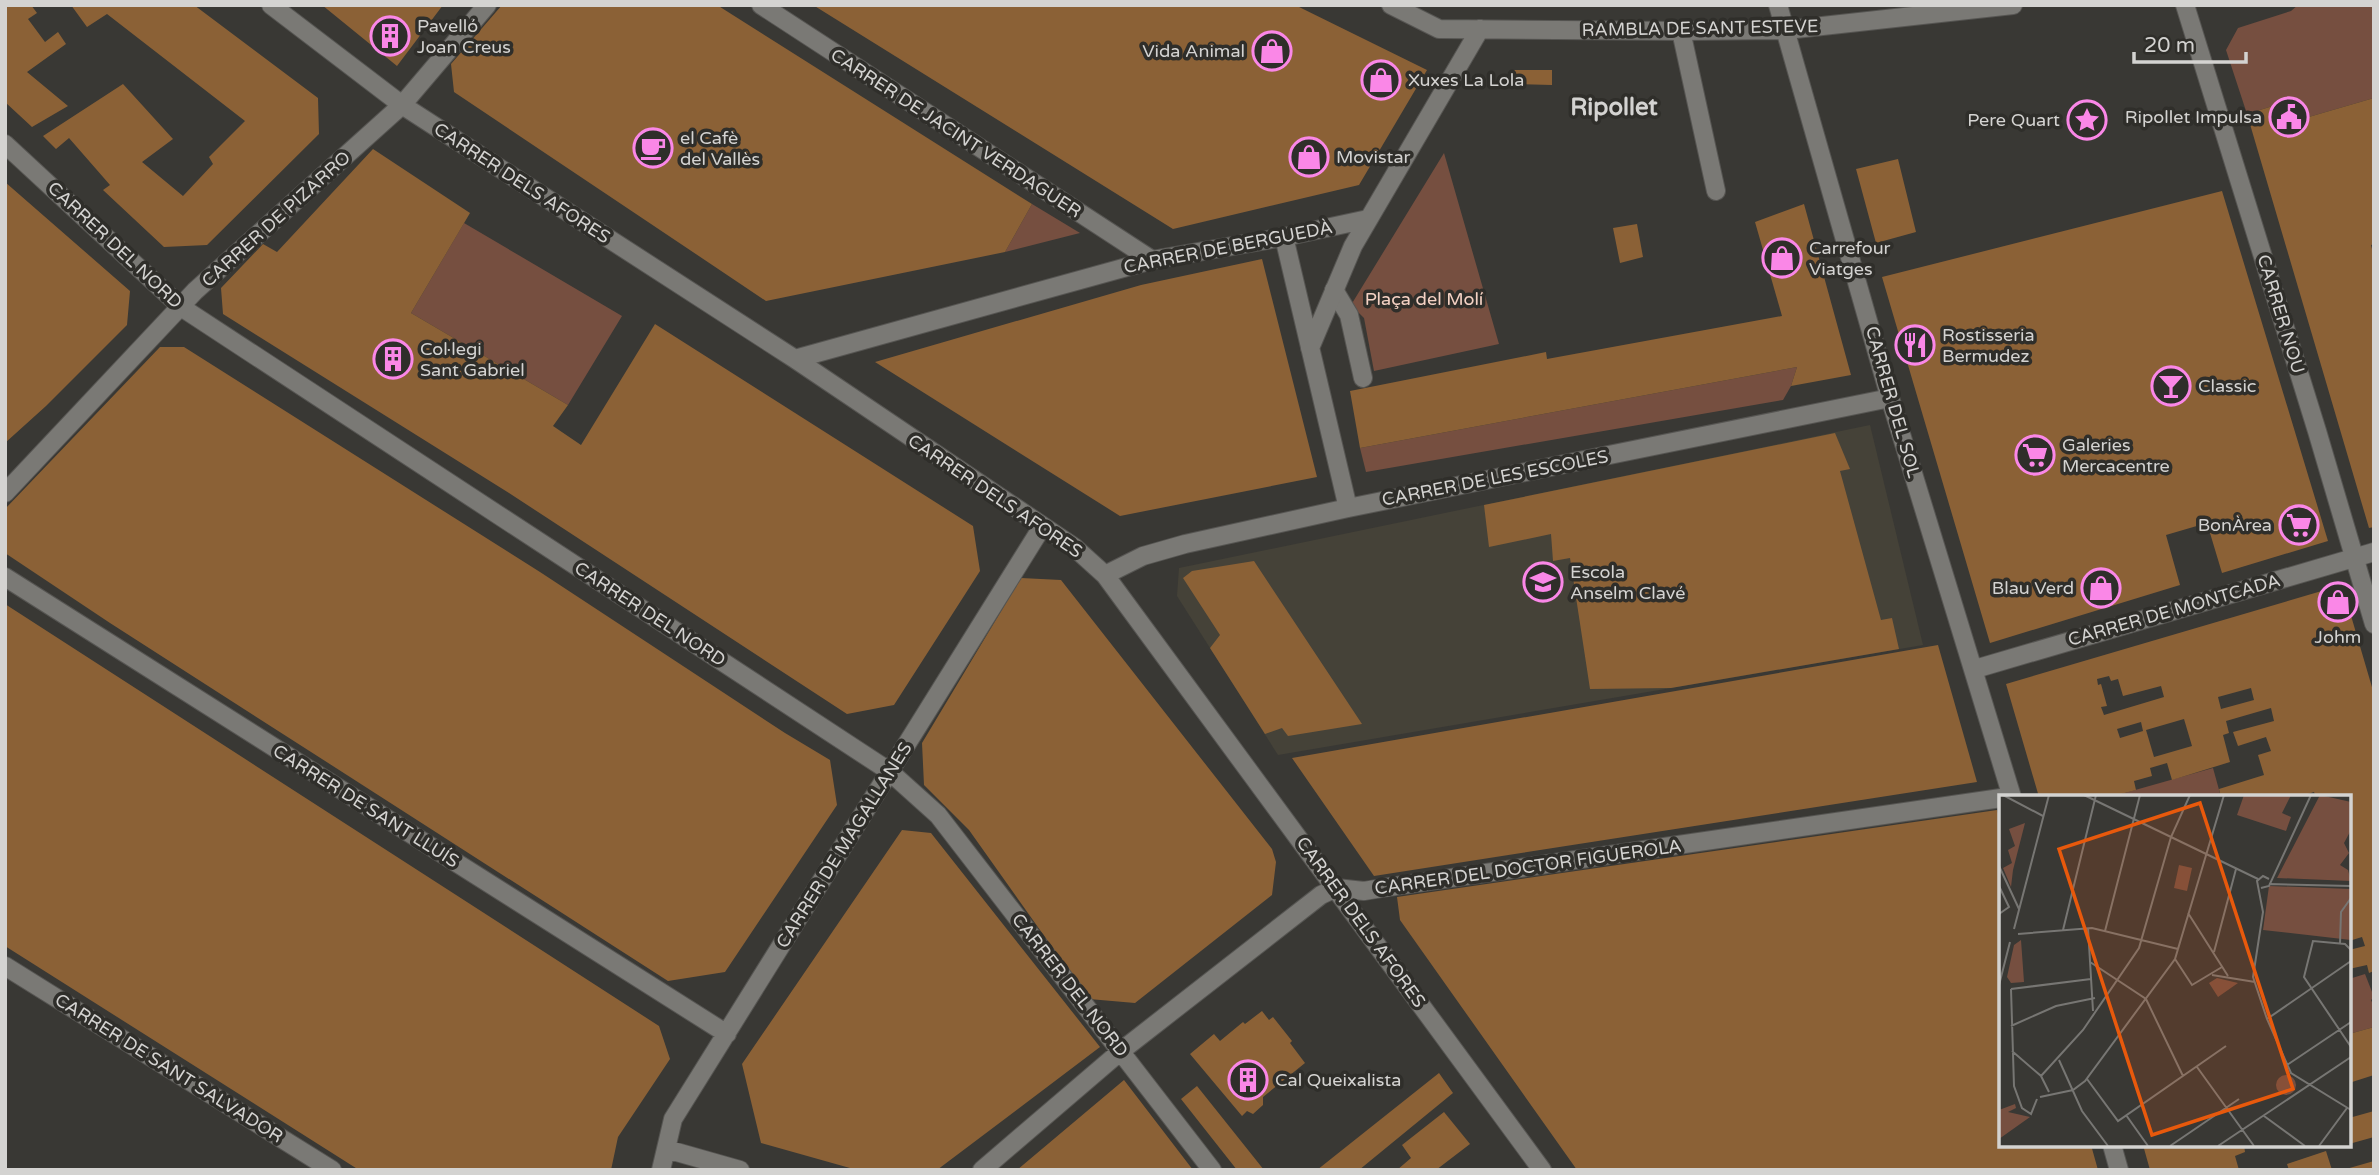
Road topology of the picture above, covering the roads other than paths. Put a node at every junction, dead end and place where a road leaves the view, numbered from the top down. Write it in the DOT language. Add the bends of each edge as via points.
graph roads {
  1 [pos="271,5"];
  2 [pos="487,5"];
  3 [pos="761,5"];
  4 [pos="1391,5"];
  5 [pos="1778,5"];
  6 [pos="2012,5"];
  7 [pos="2185,5"];
  8 [pos="1480,29"];
  9 [pos="1786,30"];
  10 [pos="1681,31"];
  11 [pos="402,105"];
  12 [pos="5,144"];
  13 [pos="1716,191"];
  14 [pos="1368,219"];
  15 [pos="1284,237"];
  16 [pos="1152,260"];
  17 [pos="1334,290"];
  18 [pos="181,307"];
  19 [pos="1310,348"];
  20 [pos="795,359"];
  21 [pos="1363,378"];
  22 [pos="1890,398"];
  23 [pos="5,493"];
  24 [pos="1348,508"];
  25 [pos="1042,527"];
  26 [pos="2374,552"];
  27 [pos="2354,558"];
  28 [pos="1105,575"];
  29 [pos="5,577"];
  30 [pos="2374,624"];
  31 [pos="1975,669"];
  32 [pos="889,771"];
  33 [pos="2007,795"];
  34 [pos="1999,798"];
  35 [pos="1336,888"];
  36 [pos="5,966"];
  37 [pos="727,1034"];
  38 [pos="1121,1051"];
  39 [pos="2113,1147"];
  40 [pos="666,1149"];
  41 [pos="332,1170"];
  42 [pos="661,1170"];
  43 [pos="740,1170"];
  44 [pos="982,1170"];
  45 [pos="1212,1170"];
  46 [pos="1542,1170"];
  47 [pos="2119,1170"];
  1 -- 11 [label="street, CARRER DELS AFORES"];
  2 -- 11 [label="street, CARRER DE PIZARRO"];
  3 -- 16 [label="street, CARRER DE JACINT VERDAGUER"];
  4 -- 8 [label="street, RAMBLA DE SANT ESTEVE" via="1439,29"];
  5 -- 9 [label="street, CARRER DEL SOL"];
  6 -- 9 [label="street, RAMBLA DE SANT ESTEVE"];
  7 -- 27 [label="street, CARRER NOU"];
  8 -- 10 [label="street, RAMBLA DE SANT ESTEVE"];
  8 -- 14 [label="street"];
  9 -- 10 [label="street, RAMBLA DE SANT ESTEVE"];
  9 -- 22 [label="street, CARRER DEL SOL"];
  10 -- 13 [label="street"];
  11 -- 18 [label="street, CARRER DE PIZARRO"];
  11 -- 20 [label="street, CARRER DELS AFORES"];
  12 -- 18 [label="street, CARRER DEL NORD"];
  14 -- 15 [label="street, CARRER DE BERGUEDÀ"];
  14 -- 17 [label="street"];
  15 -- 16 [label="street, CARRER DE BERGUEDÀ"];
  15 -- 19 [label="street"];
  16 -- 20 [label="street, CARRER DE BERGUEDÀ"];
  17 -- 19 [label="street"];
  17 -- 21 [label="street" via="1349,315"];
  18 -- 23 [label="street, CARRER DE PIZARRO"];
  18 -- 32 [label="street, CARRER DEL NORD"];
  19 -- 24 [label="street"];
  20 -- 25 [label="street, CARRER DELS AFORES"];
  22 -- 24 [label="street, CARRER DE LES ESCOLES"];
  22 -- 31 [label="street, CARRER DEL SOL"];
  24 -- 28 [label="street, CARRER DE LES ESCOLES" via="1185,544 1143,556"];
  25 -- 28 [label="street, CARRER DELS AFORES"];
  25 -- 32 [label="street, CARRER DE MAGALLANES"];
  26 -- 27 [label="street, CARRER DE MONTCADA"];
  27 -- 30 [label="street, CARRER NOU"];
  27 -- 31 [label="street, CARRER DE MONTCADA"];
  28 -- 35 [label="street, CARRER DELS AFORES"];
  29 -- 37 [label="street, CARRER DE SANT LLUÍS"];
  31 -- 33 [label="street, CARRER DEL SOL"];
  32 -- 37 [label="street, CARRER DE MAGALLANES"];
  32 -- 38 [label="street, CARRER DEL NORD" via="938,815"];
  34 -- 35 [label="street, CARRER DEL DOCTOR FIGUEROLA" via="1364,891"];
  35 -- 38 [label="street"];
  35 -- 46 [label="street, CARRER DELS AFORES"];
  36 -- 41 [label="street, CARRER DE SANT SALVADOR"];
  37 -- 40 [label="street, CARRER DE MAGALLANES" via="673,1119"];
  38 -- 44 [label="street"];
  38 -- 45 [label="street, CARRER DEL NORD"];
  39 -- 47 [label="street"];
  40 -- 42 [label="street, CARRER DE MAGALLANES"];
  40 -- 43 [label="street"];
}
